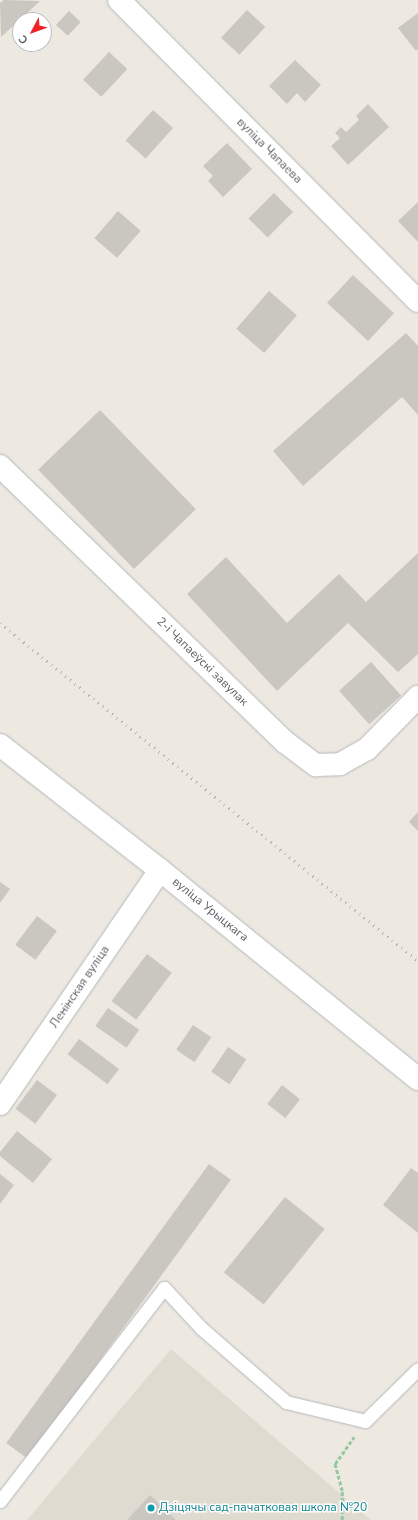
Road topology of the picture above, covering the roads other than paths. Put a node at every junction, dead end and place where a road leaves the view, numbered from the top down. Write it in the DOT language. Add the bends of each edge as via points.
graph roads {
  1 [pos="119,0"];
  2 [pos="418,302"];
  3 [pos="0,466"];
  4 [pos="418,697"];
  5 [pos="0,744"];
  6 [pos="160,870"];
  7 [pos="418,1079"];
  8 [pos="0,1104"];
  9 [pos="418,1369"];
  10 [pos="0,1501"];
  1 -- 2 [label="street, вуліца Чапаева"];
  3 -- 4 [label="street, 2-і Чапаеўскі завулак" via="285,742 316,765 340,764 367,749"];
  5 -- 6 [label="street, вуліца Урыцкага"];
  6 -- 7 [label="street, вуліца Урыцкага"];
  6 -- 8 [label="street, Ленінская вуліца"];
  9 -- 10 [label="lane" via="365,1421 286,1402 200,1328 164,1288"];
}
